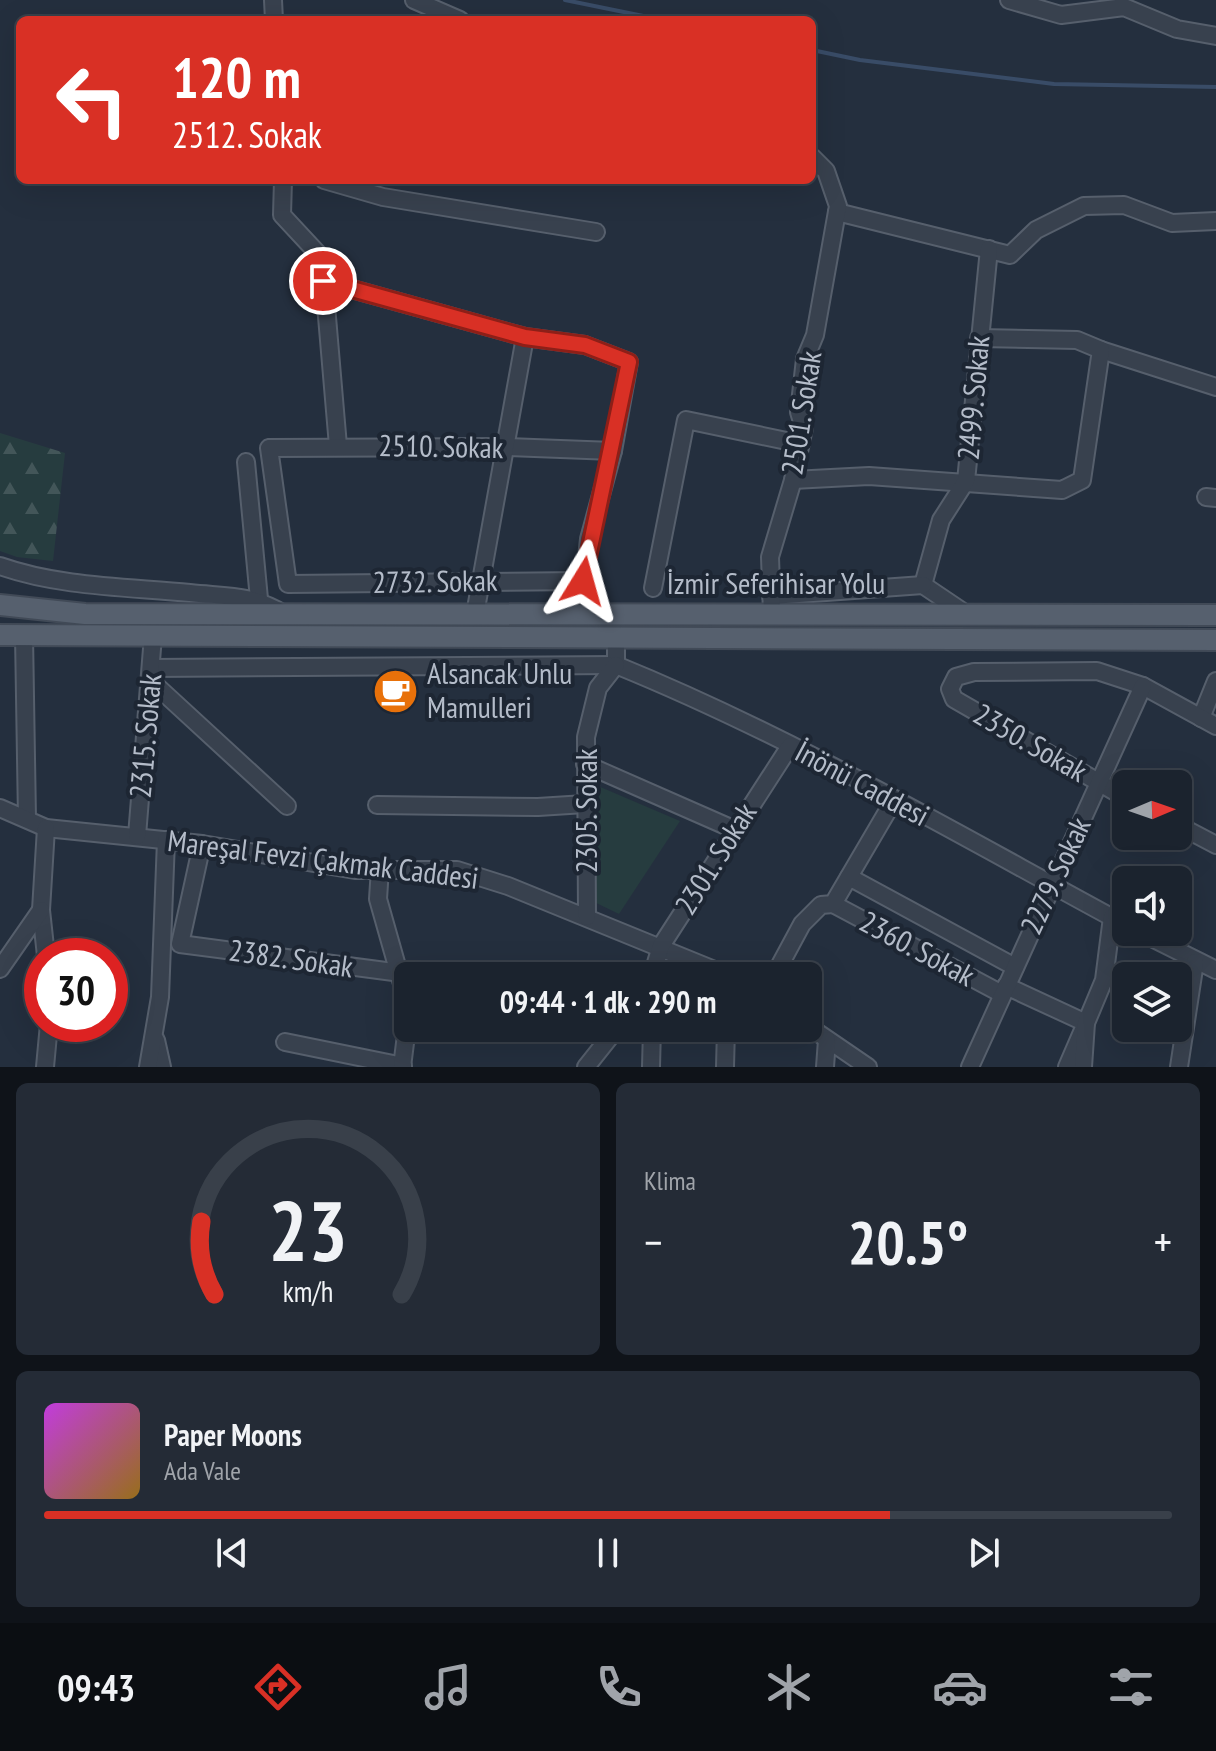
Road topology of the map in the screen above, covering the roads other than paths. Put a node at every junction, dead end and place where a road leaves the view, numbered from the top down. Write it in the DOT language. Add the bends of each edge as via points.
graph roads {
  1 [pos="414,0"];
  2 [pos="1009,0"];
  3 [pos="451,16"];
  4 [pos="1216,36"];
  5 [pos="816,161"];
  6 [pos="283,184"];
  7 [pos="338,184"];
  8 [pos="837,212"];
  9 [pos="1216,221"];
  10 [pos="596,232"];
  11 [pos="989,249"];
  12 [pos="323,281"];
  13 [pos="525,337"];
  14 [pos="979,338"];
  15 [pos="1101,350"];
  16 [pos="1216,387"];
  17 [pos="801,444"];
  18 [pos="338,446"];
  19 [pos="507,447"];
  20 [pos="613,451"];
  21 [pos="246,462"];
  22 [pos="793,480"];
  23 [pos="966,481"];
  24 [pos="0,566"];
  25 [pos="482,581"];
  26 [pos="583,581"];
  27 [pos="288,584"];
  28 [pos="923,585"];
  29 [pos="653,588"];
  30 [pos="259,599"];
  31 [pos="0,605"];
  32 [pos="772,605"];
  33 [pos="581,612"];
  34 [pos="284,614"];
  35 [pos="475,614"];
  36 [pos="966,614"];
  37 [pos="1216,615"];
  38 [pos="0,635"];
  39 [pos="24,635"];
  40 [pos="153,636"];
  41 [pos="616,639"];
  42 [pos="1216,640"];
  43 [pos="616,665"];
  44 [pos="151,674"];
  45 [pos="1216,681"];
  46 [pos="1143,686"];
  47 [pos="1201,718"];
  48 [pos="1216,726"];
  49 [pos="790,746"];
  50 [pos="585,764"];
  51 [pos="1099,784"];
  52 [pos="1112,791"];
  53 [pos="894,800"];
  54 [pos="585,804"];
  55 [pos="377,805"];
  56 [pos="287,806"];
  57 [pos="0,808"];
  58 [pos="27,819"];
  59 [pos="46,828"];
  60 [pos="733,829"];
  61 [pos="1192,832"];
  62 [pos="137,836"];
  63 [pos="166,840"];
  64 [pos="202,844"];
  65 [pos="1216,845"];
  66 [pos="380,868"];
  67 [pos="849,877"];
  68 [pos="1053,886"];
  69 [pos="833,904"];
  70 [pos="41,910"];
  71 [pos="587,917"];
  72 [pos="1112,917"];
  73 [pos="44,938"];
  74 [pos="661,946"];
  75 [pos="1113,946"];
  76 [pos="1166,946"];
  77 [pos="398,962"];
  78 [pos="656,962"];
  79 [pos="697,962"];
  80 [pos="782,962"];
  81 [pos="1195,962"];
  82 [pos="1015,967"];
  83 [pos="0,969"];
  84 [pos="1216,970"];
  85 [pos="394,972"];
  86 [pos="1004,990"];
  87 [pos="1086,1023"];
  88 [pos="155,1031"];
  89 [pos="822,1036"];
  90 [pos="827,1040"];
  91 [pos="47,1042"];
  92 [pos="285,1042"];
  93 [pos="406,1042"];
  94 [pos="606,1042"];
  95 [pos="652,1042"];
  96 [pos="726,1042"];
  97 [pos="403,1066"];
  98 [pos="45,1067"];
  99 [pos="148,1067"];
  100 [pos="162,1067"];
  101 [pos="586,1067"];
  102 [pos="651,1067"];
  103 [pos="725,1067"];
  104 [pos="825,1067"];
  105 [pos="868,1067"];
  106 [pos="970,1067"];
  107 [pos="1067,1067"];
  108 [pos="1083,1067"];
  109 [pos="1179,1067"];
  1 -- 3 [label="street"];
  2 -- 4 [label="street" via="1061,15 1124,7 1177,29"];
  5 -- 8 [label="street" via="826,171"];
  6 -- 12 [label="street" via="282,215 322,258"];
  7 -- 10 [label="street" via="383,197"];
  8 -- 11 [label="street"];
  8 -- 17 [label="street, 2501. Sokak" via="815,335 805,359"];
  9 -- 11 [label="street" via="1172,223 1124,205 1084,206 1036,230 1010,255"];
  11 -- 14 [label="street, 2499. Sokak"];
  12 -- 13 [label="street"];
  12 -- 18 [label="street"];
  13 -- 19 [label="street"];
  13 -- 20 [label="street" via="585,345 629,362"];
  14 -- 15 [label="street" via="1077,340"];
  14 -- 23 [label="street, 2499. Sokak"];
  15 -- 16 [label="street"];
  15 -- 23 [label="street" via="1082,480 1062,490"];
  17 -- 22 [label="street, 2501. Sokak"];
  17 -- 29 [label="street" via="686,420"];
  18 -- 19 [label="street, 2510. Sokak"];
  18 -- 27 [label="street, 2510. Sokak" via="269,448"];
  19 -- 20 [label="street, 2510. Sokak"];
  19 -- 25 [label="street"];
  20 -- 26 [label="street"];
  21 -- 30 [label="street"];
  22 -- 23 [label="street" via="869,476"];
  22 -- 32 [label="street, 2501. Sokak" via="770,557"];
  23 -- 28 [label="street, 2499. Sokak" via="941,520"];
  24 -- 30 [label="street" via="95,584"];
  25 -- 26 [label="street, 2732. Sokak"];
  25 -- 27 [label="street, 2732. Sokak"];
  25 -- 35 [label="street"];
  26 -- 33 [label="street"];
  28 -- 32 [label="street"];
  28 -- 36 [label="street"];
  30 -- 34 [label="street"];
  31 -- 34 [label="main road, İzmir Seferihisar Yolu" via="85,614"];
  32 -- 33 [label="main road, İzmir Seferihisar Yolu"];
  32 -- 36 [label="main road, İzmir Seferihisar Yolu"];
  33 -- 35 [label="main road, İzmir Seferihisar Yolu"];
  34 -- 35 [label="main road, İzmir Seferihisar Yolu"];
  36 -- 37 [label="main road, İzmir Seferihisar Yolu"];
  38 -- 39 [label="main road, İzmir Seferihisar Yolu"];
  39 -- 40 [label="main road, İzmir Seferihisar Yolu"];
  39 -- 58 [label="street"];
  40 -- 41 [label="main road, İzmir Seferihisar Yolu"];
  40 -- 44 [label="street, 2315. Sokak"];
  41 -- 42 [label="main road, İzmir Seferihisar Yolu"];
  41 -- 43 [label="street"];
  43 -- 44 [label="street"];
  43 -- 49 [label="street, İnönü Caddesi" via="686,693"];
  43 -- 50 [label="street, 2305. Sokak" via="598,688"];
  44 -- 56 [label="street"];
  44 -- 62 [label="street, 2315. Sokak"];
  45 -- 47 [label="street"];
  46 -- 47 [label="street"];
  46 -- 51 [label="street, 2279. Sokak"];
  46 -- 51 [label="street, 2350. Sokak" via="1097,671 989,672 956,677 950,689 954,699"];
  47 -- 48 [label="street"];
  49 -- 53 [label="street, İnönü Caddesi"];
  49 -- 60 [label="street, 2301. Sokak"];
  50 -- 54 [label="street, 2305. Sokak"];
  50 -- 60 [label="street"];
  51 -- 52 [label="street, 2350. Sokak"];
  51 -- 68 [label="street, 2279. Sokak"];
  53 -- 67 [label="street"];
  53 -- 68 [label="street, İnönü Caddesi"];
  54 -- 55 [label="street"];
  54 -- 71 [label="street, 2305. Sokak"];
  57 -- 58 [label="street, Mareşal Fevzi Çakmak Caddesi"];
  58 -- 59 [label="street, Mareşal Fevzi Çakmak Caddesi"];
  59 -- 62 [label="street, Mareşal Fevzi Çakmak Caddesi"];
  59 -- 70 [label="street"];
  60 -- 74 [label="street, 2301. Sokak"];
  61 -- 65 [label="street"];
  62 -- 63 [label="street, Mareşal Fevzi Çakmak Caddesi"];
  63 -- 64 [label="street, Mareşal Fevzi Çakmak Caddesi"];
  63 -- 88 [label="street"];
  64 -- 66 [label="street, Mareşal Fevzi Çakmak Caddesi" via="355,870"];
  64 -- 85 [label="street, 2382. Sokak" via="180,944"];
  66 -- 71 [label="street, Mareşal Fevzi Çakmak Caddesi" via="457,870"];
  66 -- 77 [label="street" via="378,899"];
  67 -- 69 [label="street"];
  67 -- 82 [label="street"];
  68 -- 72 [label="street, İnönü Caddesi"];
  68 -- 82 [label="street, 2279. Sokak"];
  69 -- 80 [label="street" via="821,905 802,924"];
  69 -- 86 [label="street, 2360. Sokak"];
  70 -- 73 [label="street"];
  70 -- 83 [label="street"];
  71 -- 74 [label="street, Mareşal Fevzi Çakmak Caddesi"];
  74 -- 78 [label="street, 2301. Sokak"];
  74 -- 79 [label="street, Mareşal Fevzi Çakmak Caddesi"];
  75 -- 87 [label="street"];
  76 -- 81 [label="street"];
  81 -- 84 [label="street"];
  81 -- 109 [label="street"];
  82 -- 86 [label="street, 2279. Sokak"];
  86 -- 87 [label="street, 2360. Sokak"];
  86 -- 106 [label="street, 2279. Sokak"];
  87 -- 107 [label="street"];
  87 -- 108 [label="street"];
  88 -- 99 [label="street"];
  88 -- 100 [label="street"];
  89 -- 90 [label="street"];
  90 -- 104 [label="street"];
  90 -- 105 [label="street"];
  91 -- 98 [label="street"];
  92 -- 97 [label="street"];
  93 -- 97 [label="street"];
  94 -- 101 [label="street"];
  95 -- 102 [label="street"];
  96 -- 103 [label="street"];
}
